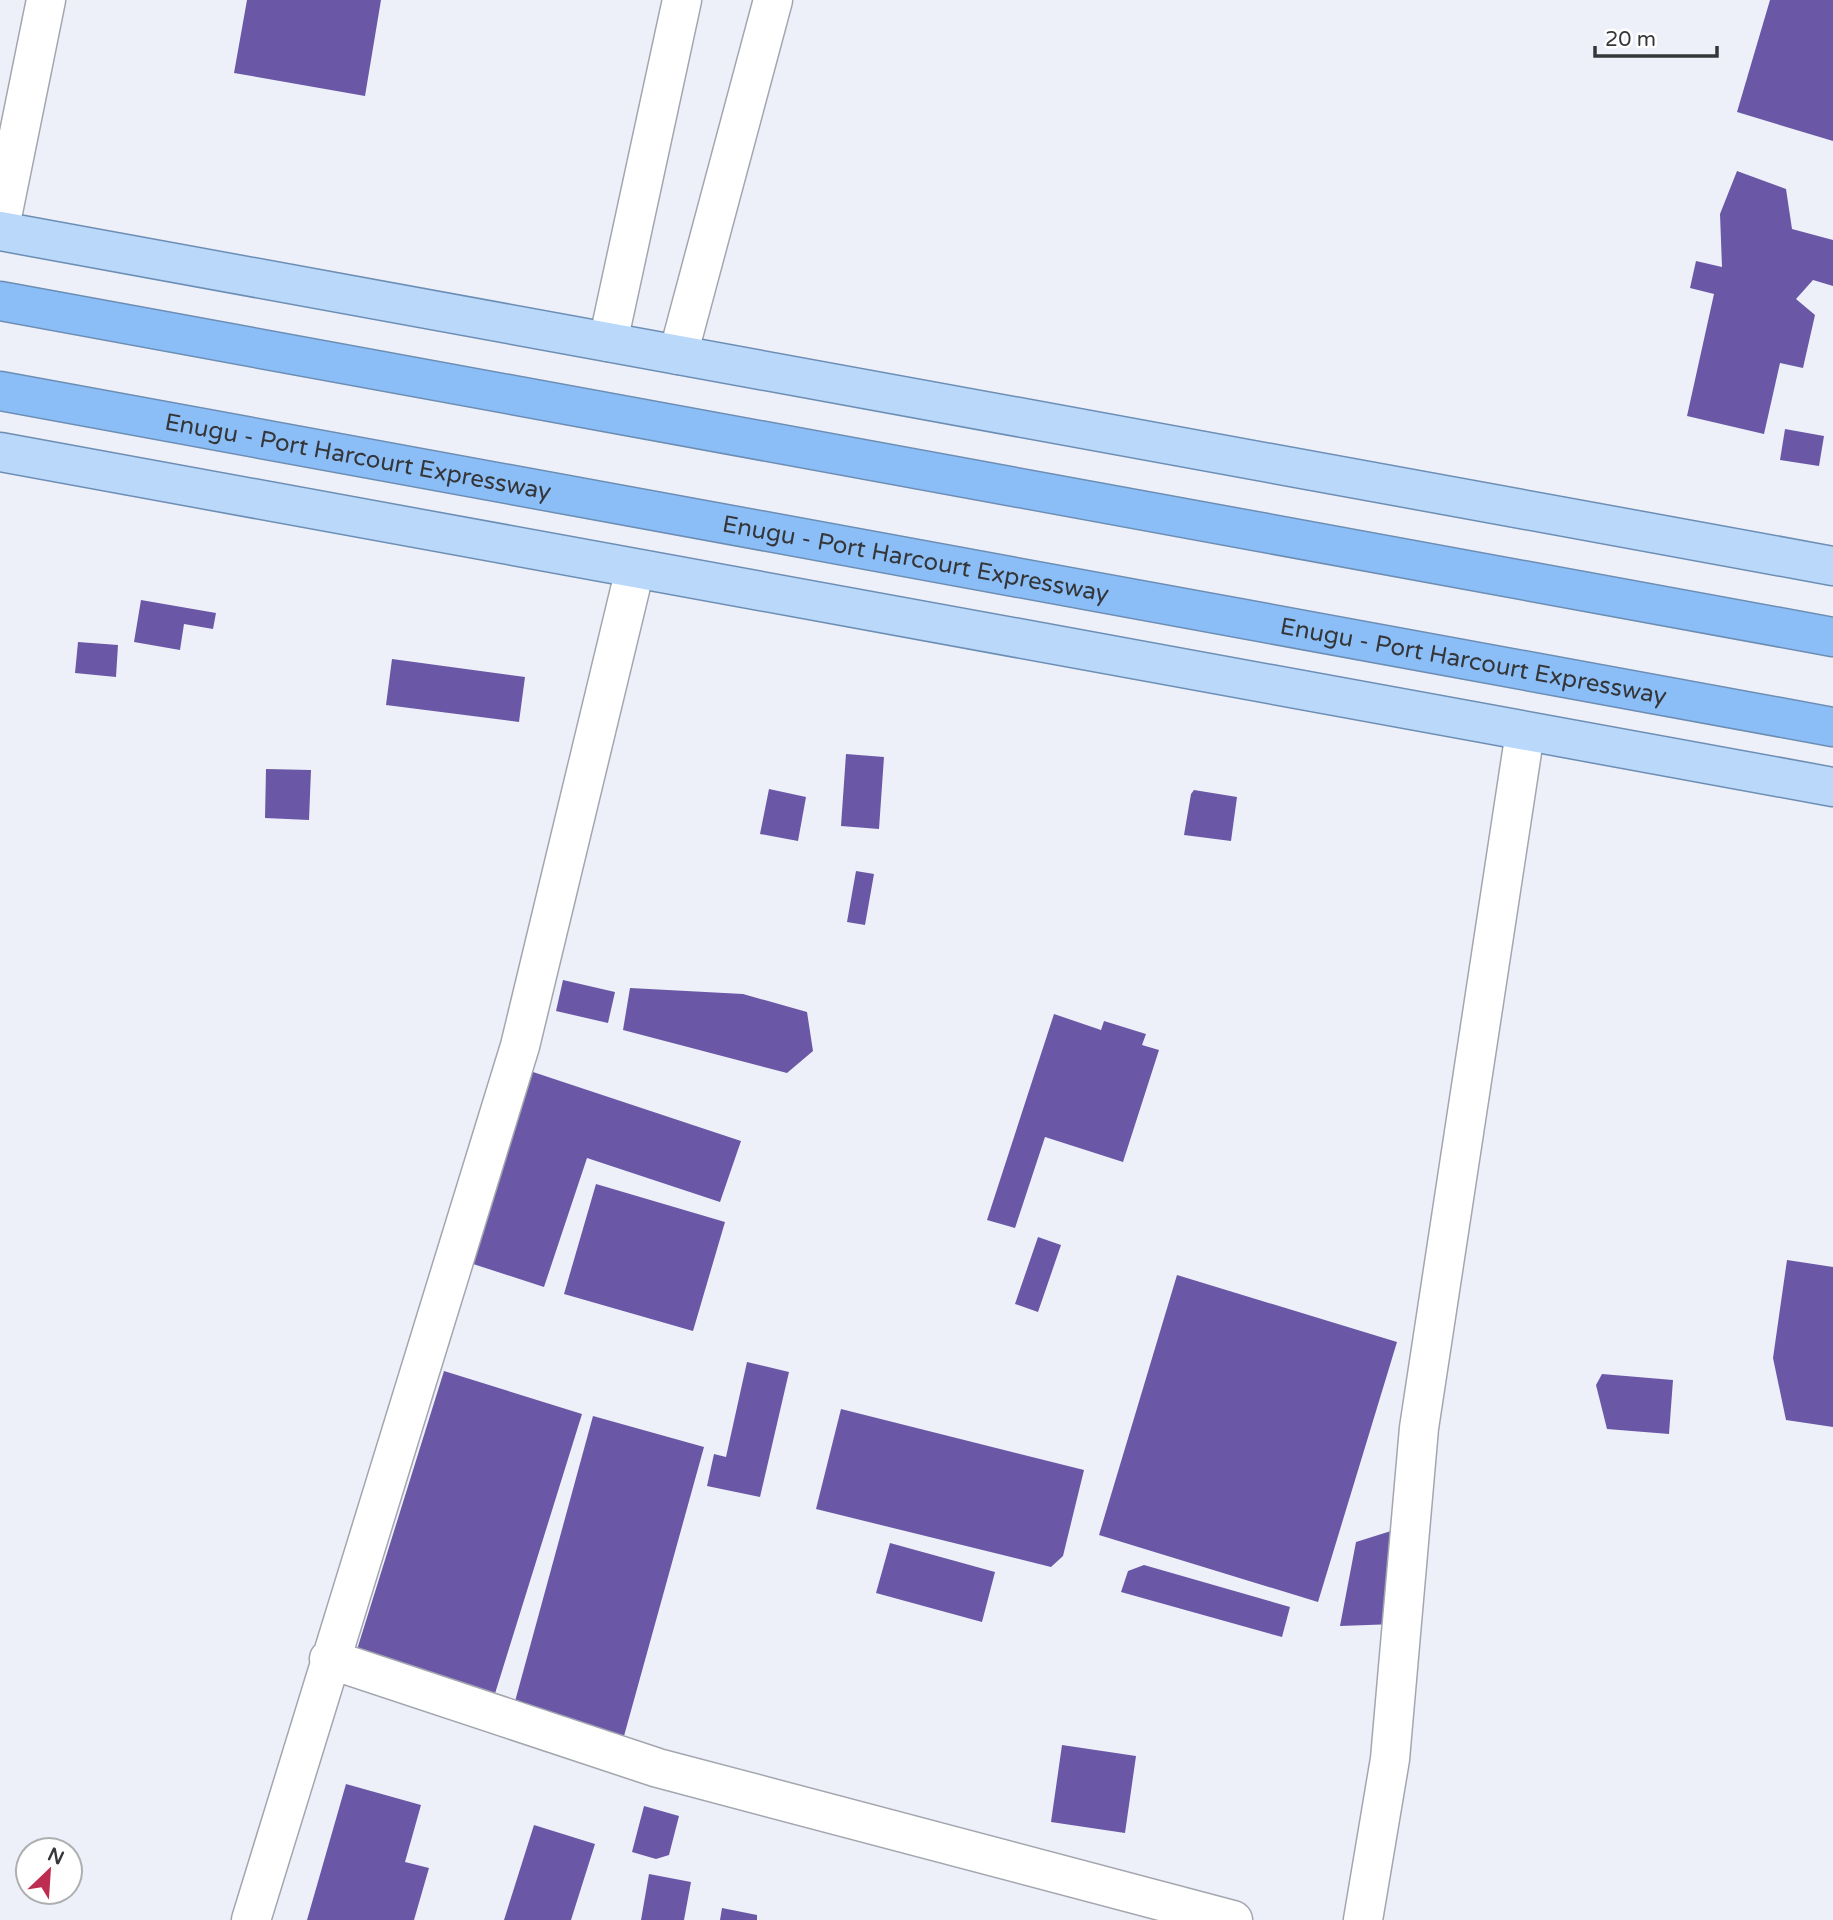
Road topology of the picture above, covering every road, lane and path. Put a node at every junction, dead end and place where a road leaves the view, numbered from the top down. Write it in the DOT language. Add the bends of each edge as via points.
graph roads {
  1 [pos="46,0"];
  2 [pos="682,0"];
  3 [pos="773,0"];
  4 [pos="0,229"];
  5 [pos="0,301"];
  6 [pos="608,342"];
  7 [pos="678,355"];
  8 [pos="0,391"];
  9 [pos="0,452"];
  10 [pos="1833,566"];
  11 [pos="635,569"];
  12 [pos="1833,637"];
  13 [pos="1833,727"];
  14 [pos="1525,732"];
  15 [pos="1833,787"];
  16 [pos="329,1659"];
  17 [pos="251,1920"];
  18 [pos="1233,1920"];
  19 [pos="1363,1920"];
  1 -- 4 [label="lane"];
  2 -- 6 [label="lane"];
  3 -- 7 [label="lane"];
  4 -- 6 [label="main road"];
  5 -- 12 [label="highway"];
  6 -- 7 [label="main road"];
  7 -- 10 [label="main road"];
  8 -- 13 [label="highway, Enugu - Port Harcourt Expressway"];
  9 -- 11 [label="main road"];
  11 -- 14 [label="main road"];
  11 -- 16 [label="lane" via="520,1046"];
  14 -- 15 [label="main road"];
  14 -- 19 [label="lane" via="1419,1428 1390,1759"];
  16 -- 17 [label="lane"];
  16 -- 18 [label="lane" via="658,1768"];
}
